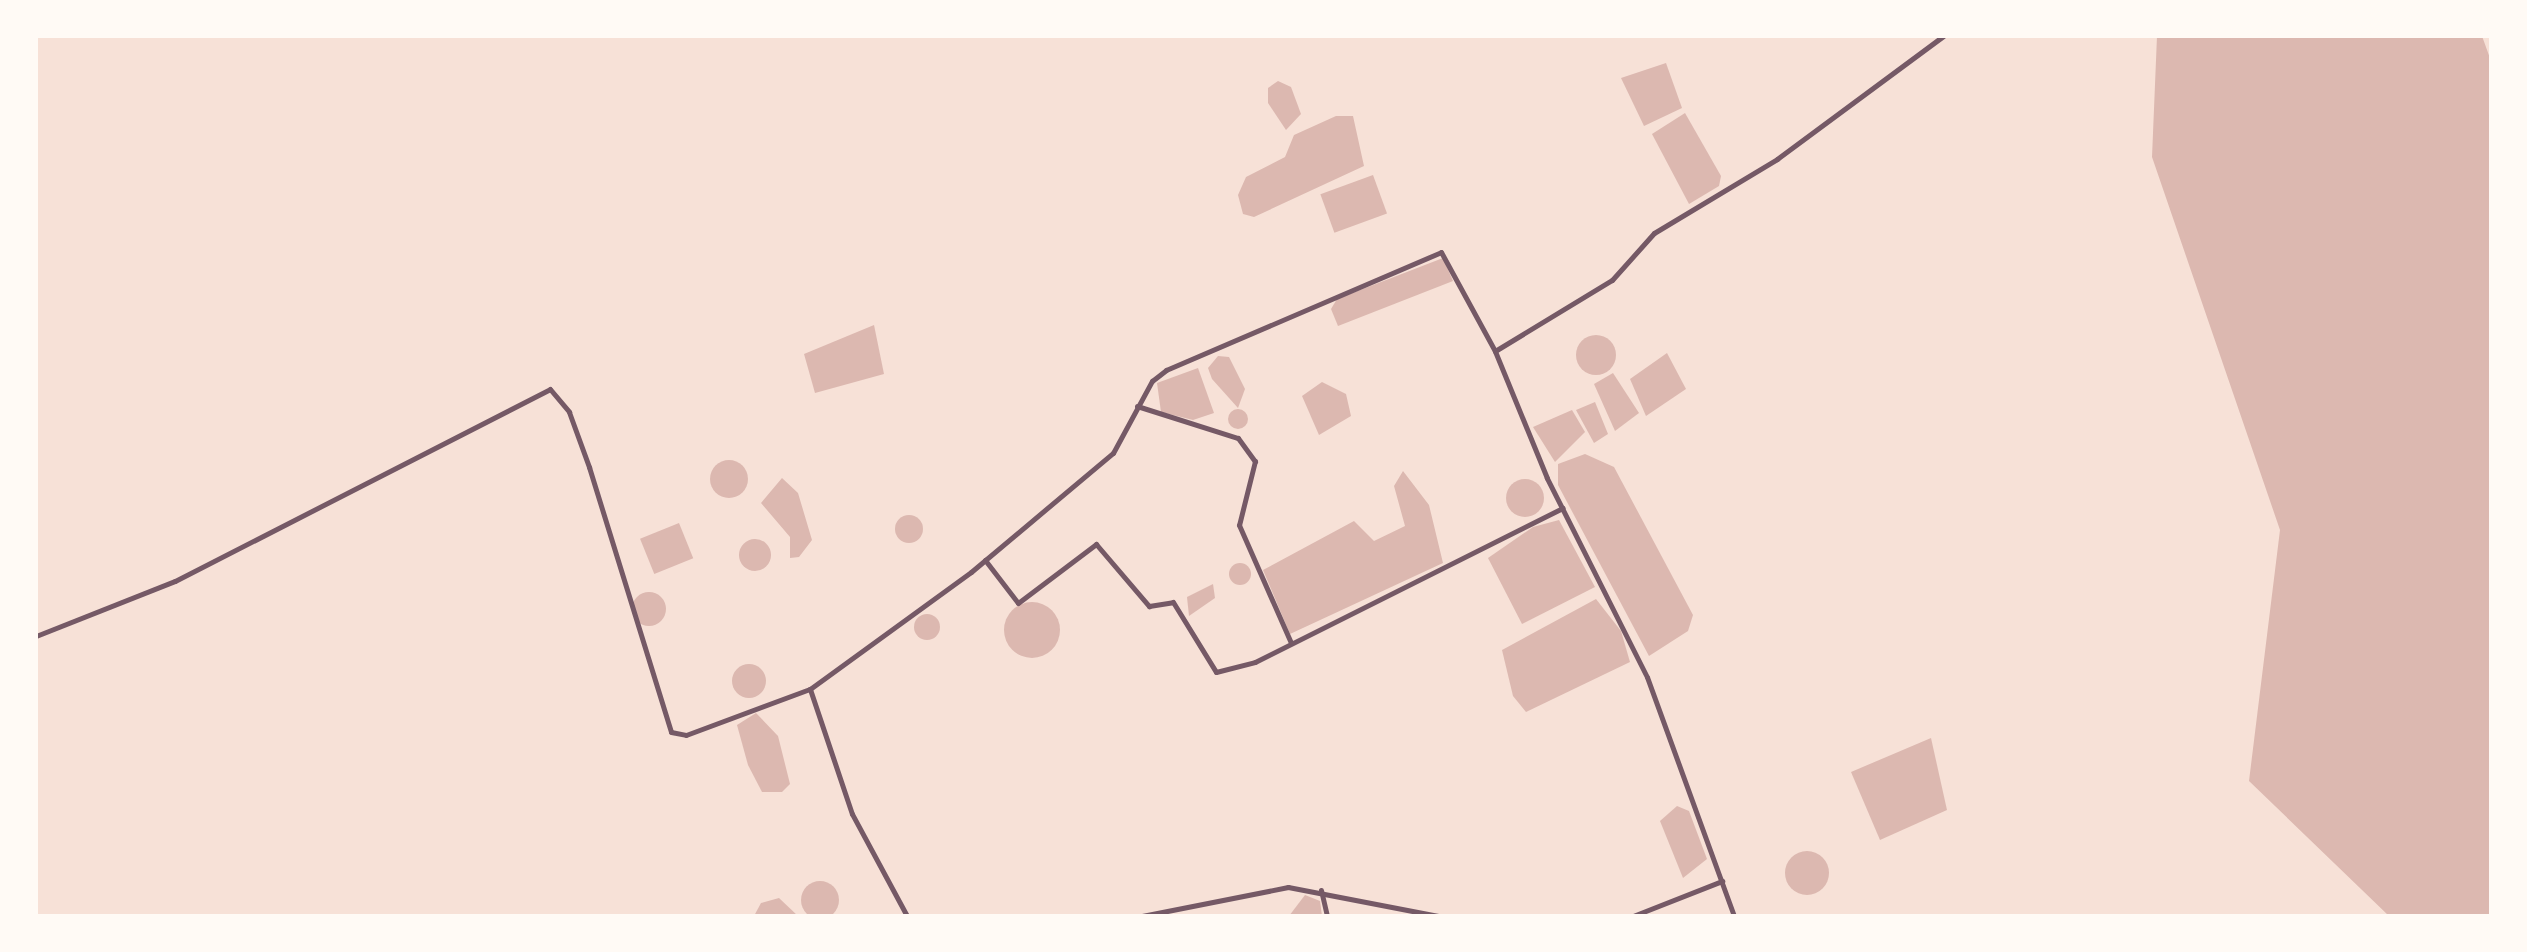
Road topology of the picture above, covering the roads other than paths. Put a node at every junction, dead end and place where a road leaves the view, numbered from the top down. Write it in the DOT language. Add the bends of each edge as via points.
graph roads {
  1 [pos="1943,36"];
  2 [pos="1495,351"];
  3 [pos="1137,406"];
  4 [pos="1563,508"];
  5 [pos="985,560"];
  6 [pos="36,636"];
  7 [pos="1291,643"];
  8 [pos="810,689"];
  9 [pos="1722,881"];
  10 [pos="1320,889"];
  11 [pos="907,916"];
  12 [pos="1142,916"];
  13 [pos="1327,916"];
  14 [pos="1438,916"];
  15 [pos="1633,916"];
  16 [pos="1734,916"];
  1 -- 2 [label="street" via="1777,159 1654,233 1612,280"];
  2 -- 3 [label="street" via="1441,252 1166,370"];
  2 -- 4 [label="street"];
  3 -- 5 [label="street" via="1113,453"];
  3 -- 7 [label="street" via="1238,438 1255,461 1239,525"];
  4 -- 7 [label="street"];
  4 -- 9 [label="street" via="1647,677"];
  5 -- 7 [label="street" via="1018,603 1096,544 1149,606 1173,602 1216,672"];
  5 -- 8 [label="street"];
  6 -- 8 [label="street" via="175,581 550,389 569,412 589,467 671,732 686,735"];
  8 -- 11 [label="street" via="852,814"];
  9 -- 15 [label="street"];
  9 -- 16 [label="street"];
  10 -- 12 [label="street" via="1258,888"];
  10 -- 13 [label="street"];
  10 -- 14 [label="street"];
}
